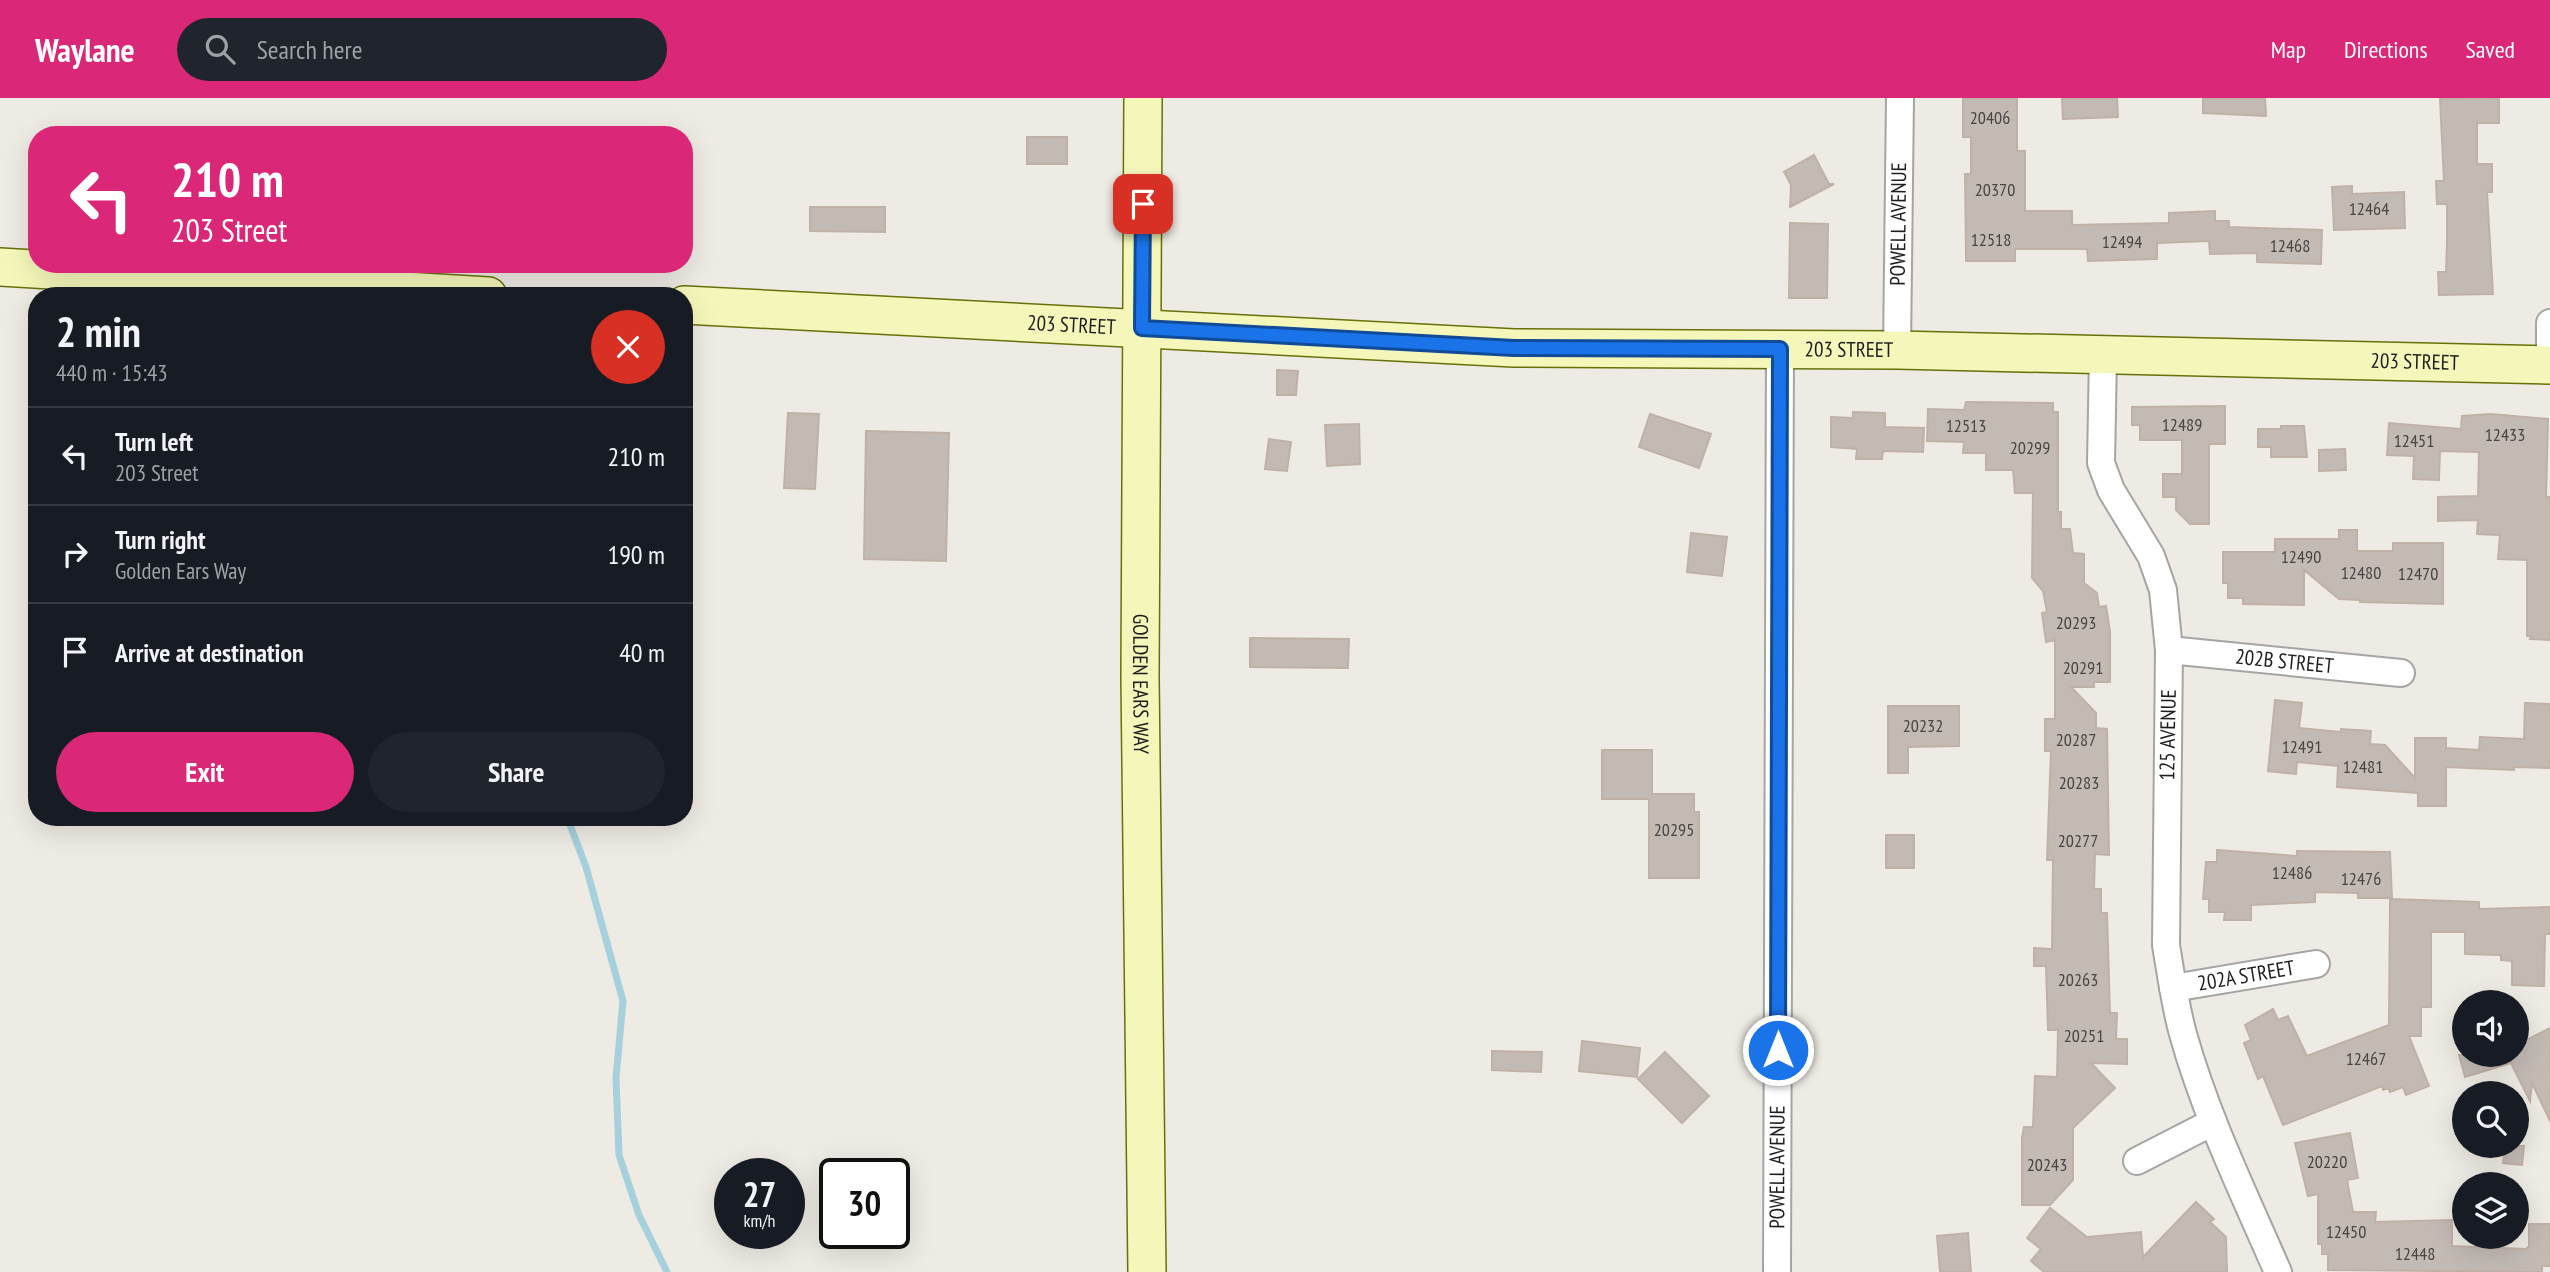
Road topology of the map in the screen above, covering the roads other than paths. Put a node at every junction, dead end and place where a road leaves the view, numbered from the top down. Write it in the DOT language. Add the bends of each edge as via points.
graph roads {
  1 [pos="1143,98"];
  2 [pos="1900,98"];
  3 [pos="0,267"];
  4 [pos="28,269"];
  5 [pos="101,273"];
  6 [pos="337,287"];
  7 [pos="693,305"];
  8 [pos="2550,323"];
  9 [pos="1142,328"];
  10 [pos="1780,349"];
  11 [pos="1897,351"];
  12 [pos="2103,355"];
  13 [pos="2550,365"];
  14 [pos="2169,650"];
  15 [pos="2401,673"];
  16 [pos="2316,964"];
  17 [pos="2173,988"];
  18 [pos="2213,1122"];
  19 [pos="2137,1161"];
  20 [pos="1147,1272"];
  21 [pos="1777,1272"];
  22 [pos="2278,1272"];
  1 -- 9 [label="main road, GOLDEN EARS WAY"];
  2 -- 11 [label="street, POWELL AVENUE"];
  3 -- 4 [label="main road"];
  5 -- 6 [label="main road"];
  7 -- 9 [label="main road, 203 STREET"];
  8 -- 13 [label="street"];
  9 -- 10 [label="main road, 203 STREET" via="1514,348"];
  9 -- 20 [label="main road, GOLDEN EARS WAY" via="1140,677"];
  10 -- 11 [label="main road, 203 STREET"];
  10 -- 21 [label="street, POWELL AVENUE"];
  11 -- 12 [label="main road, 203 STREET"];
  12 -- 13 [label="main road, 203 STREET"];
  12 -- 14 [label="street, 125 AVENUE" via="2101,463 2111,490 2151,556 2163,590"];
  14 -- 15 [label="street, 202B STREET"];
  14 -- 17 [label="street, 125 AVENUE" via="2166,945"];
  16 -- 17 [label="street, 202A STREET"];
  17 -- 18 [label="street, 125 AVENUE"];
  18 -- 19 [label="street"];
  18 -- 22 [label="street, 125 AVENUE"];
}
